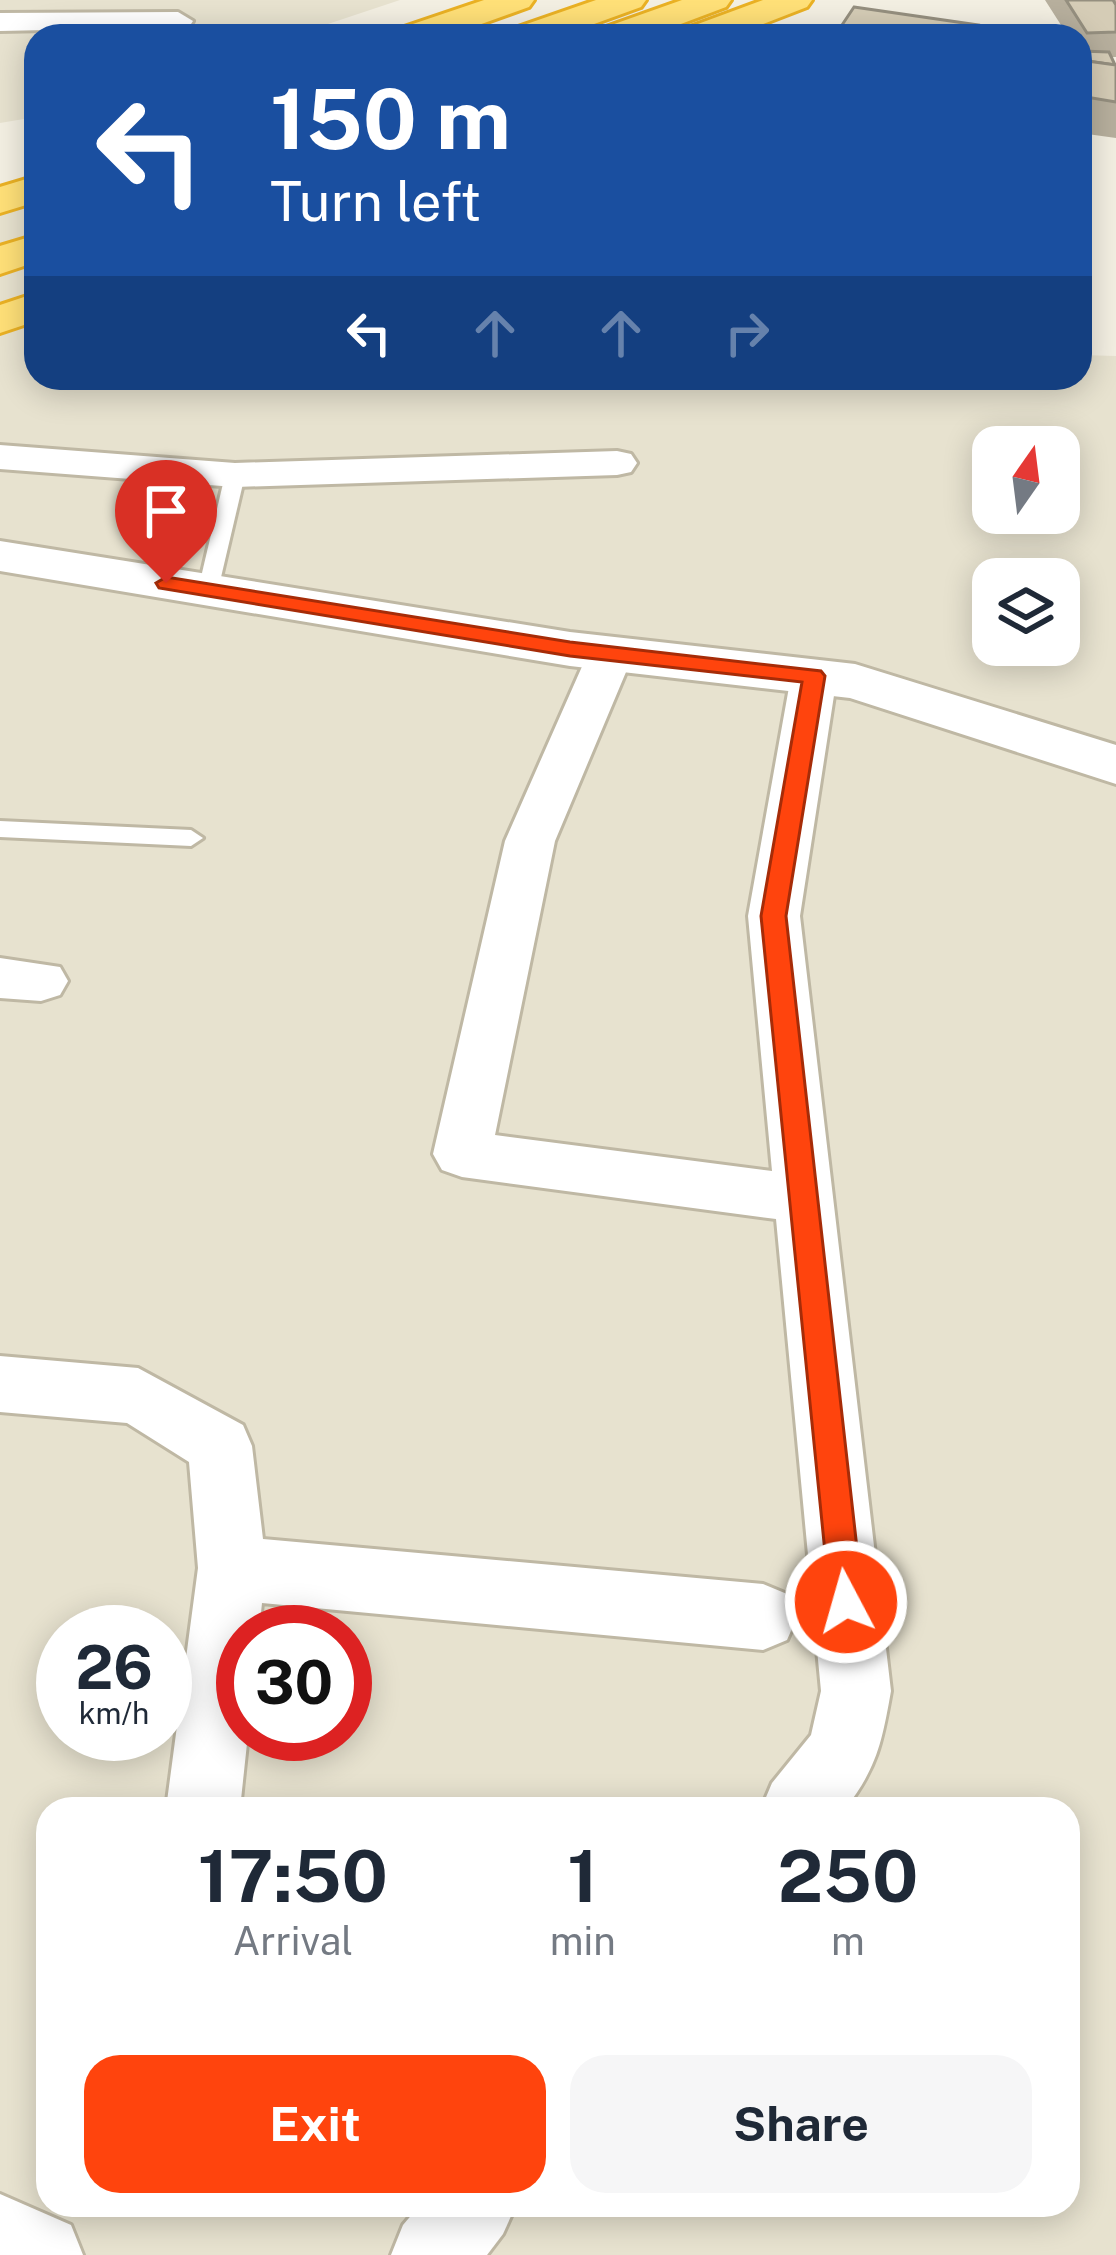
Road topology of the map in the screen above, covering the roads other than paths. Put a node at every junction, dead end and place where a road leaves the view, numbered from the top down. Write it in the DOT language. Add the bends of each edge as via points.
graph roads {
  1 [pos="517,0"];
  2 [pos="559,0"];
  3 [pos="629,0"];
  4 [pos="714,0"];
  5 [pos="811,4"];
  6 [pos="180,19"];
  7 [pos="0,22"];
  8 [pos="448,24"];
  9 [pos="492,24"];
  10 [pos="562,24"];
  11 [pos="649,24"];
  12 [pos="742,24"];
  13 [pos="779,24"];
  14 [pos="0,457"];
  15 [pos="617,463"];
  16 [pos="235,475"];
  17 [pos="0,556"];
  18 [pos="208,590"];
  19 [pos="610,653"];
  20 [pos="814,676"];
  21 [pos="1116,765"];
  22 [pos="0,829"];
  23 [pos="191,838"];
  24 [pos="804,1199"];
  25 [pos="0,1384"];
  26 [pos="232,1568"];
  27 [pos="763,1618"];
  28 [pos="204,1797"];
  29 [pos="808,1797"];
  30 [pos="464,2217"];
  31 [pos="0,2236"];
  32 [pos="41,2255"];
  33 [pos="433,2255"];
  1 -- 8 [label="highway"];
  2 -- 9 [label="highway"];
  3 -- 10 [label="highway"];
  4 -- 11 [label="highway"];
  5 -- 12 [label="highway"];
  5 -- 13 [label="highway"];
  6 -- 7 [label="street"];
  14 -- 16 [label="street"];
  15 -- 16 [label="street"];
  16 -- 18 [label="lane"];
  17 -- 18 [label="street"];
  18 -- 19 [label="street"];
  19 -- 20 [label="street"];
  19 -- 24 [label="street" via="530,841 462,1154"];
  20 -- 21 [label="street" via="855,681"];
  20 -- 24 [label="street" via="774,916"];
  22 -- 23 [label="lane"];
  24 -- 29 [label="street" via="856,1691 844,1752"];
  25 -- 26 [label="street" via="138,1396 220,1446"];
  26 -- 27 [label="street"];
  26 -- 28 [label="street"];
  30 -- 33 [label="street"];
  31 -- 32 [label="street"];
}
